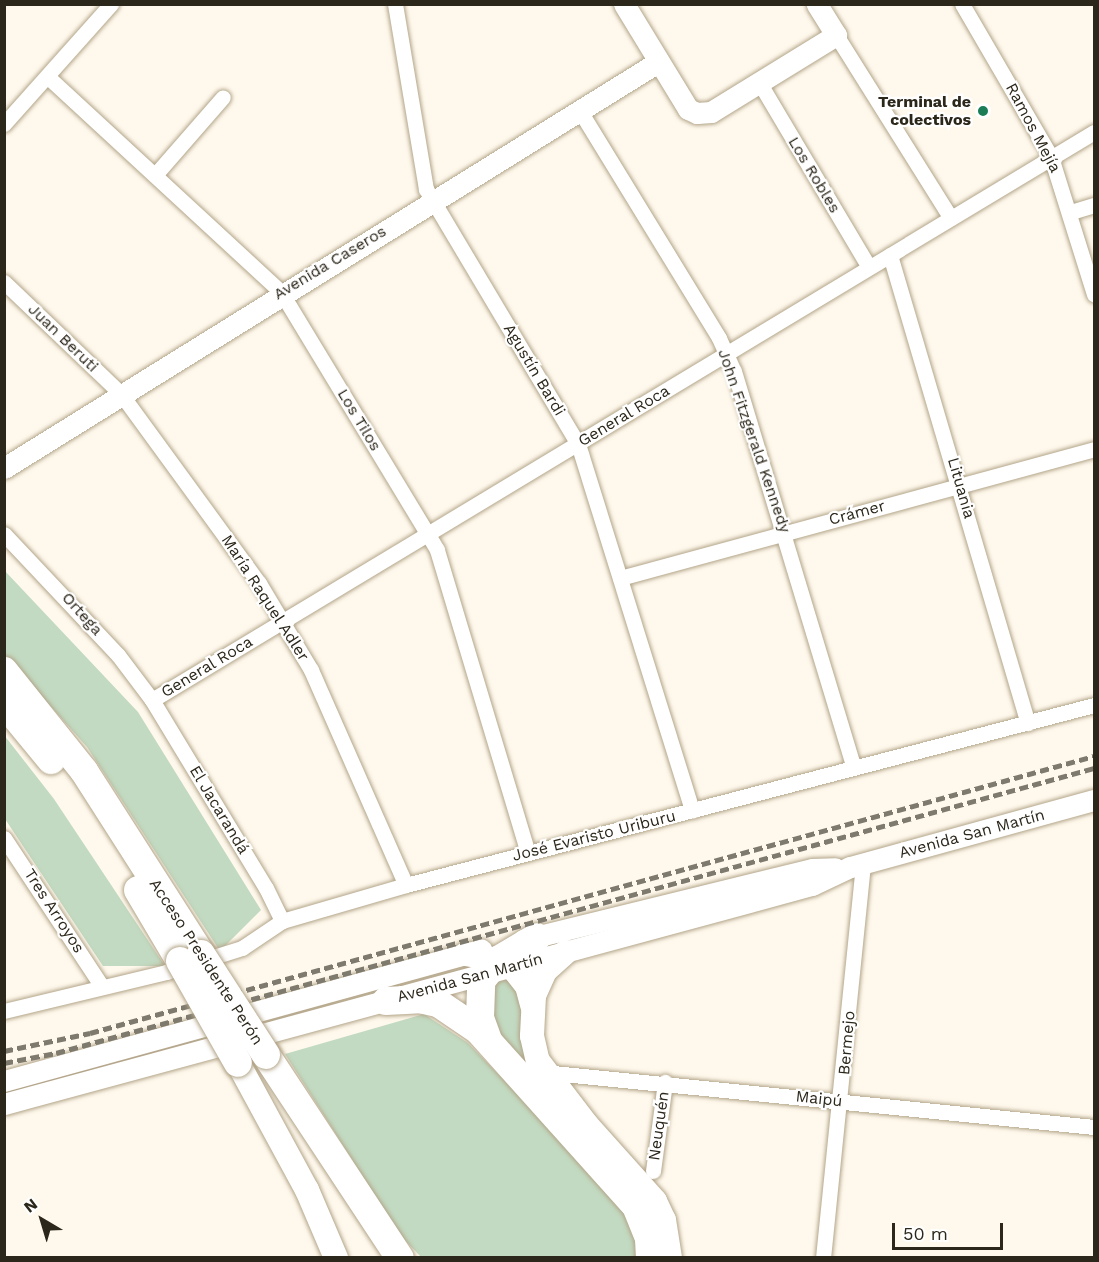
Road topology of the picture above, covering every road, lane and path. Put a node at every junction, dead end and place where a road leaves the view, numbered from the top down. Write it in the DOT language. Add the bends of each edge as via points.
graph roads {
  1 [pos="111,4"];
  2 [pos="395,4"];
  3 [pos="624,4"];
  4 [pos="817,4"];
  5 [pos="962,4"];
  6 [pos="836,35"];
  7 [pos="658,62"];
  8 [pos="48,77"];
  9 [pos="759,82"];
  10 [pos="223,97"];
  11 [pos="580,111"];
  12 [pos="4,124"];
  13 [pos="1095,132"];
  14 [pos="1051,157"];
  15 [pos="155,175"];
  16 [pos="432,201"];
  17 [pos="1095,205"];
  18 [pos="1071,212"];
  19 [pos="951,218"];
  20 [pos="890,255"];
  21 [pos="869,267"];
  22 [pos="4,282"];
  23 [pos="281,292"];
  24 [pos="1095,294"];
  25 [pos="727,354"];
  26 [pos="121,394"];
  27 [pos="578,444"];
  28 [pos="1095,449"];
  29 [pos="4,468"];
  30 [pos="961,486"];
  31 [pos="785,532"];
  32 [pos="428,533"];
  33 [pos="4,534"];
  34 [pos="620,578"];
  35 [pos="283,621"];
  36 [pos="4,671"];
  37 [pos="153,700"];
  38 [pos="4,703"];
  39 [pos="1095,705"];
  40 [pos="1028,723"];
  41 [pos="853,766"];
  42 [pos="1095,800"];
  43 [pos="692,811"];
  44 [pos="4,838"];
  45 [pos="528,853"];
  46 [pos="857,865"];
  47 [pos="406,885"];
  48 [pos="282,921"];
  49 [pos="537,937"];
  50 [pos="566,952"];
  51 [pos="191,958"];
  52 [pos="490,964"];
  53 [pos="101,985"];
  54 [pos="386,1001"];
  55 [pos="532,1005"];
  56 [pos="4,1011"];
  57 [pos="163,1039"];
  58 [pos="498,1054"];
  59 [pos="168,1060"];
  60 [pos="238,1063"];
  61 [pos="543,1072"];
  62 [pos="4,1080"];
  63 [pos="665,1082"];
  64 [pos="841,1102"];
  65 [pos="4,1104"];
  66 [pos="1095,1127"];
  67 [pos="653,1171"];
  68 [pos="369,1210"];
  69 [pos="336,1257"];
  70 [pos="400,1257"];
  71 [pos="412,1257"];
  72 [pos="650,1257"];
  73 [pos="670,1257"];
  74 [pos="823,1257"];
  1 -- 8 [label="street"];
  2 -- 16 [label="street, Agustín Bardi" via="423,178"];
  3 -- 7 [label="main road"];
  4 -- 6 [label="main road"];
  5 -- 14 [label="street, Ramos Mejía"];
  6 -- 9 [label="main road"];
  6 -- 19 [label="street"];
  7 -- 9 [label="main road" via="687,109 697,113 711,112"];
  7 -- 11 [label="main road, Avenida Caseros"];
  8 -- 12 [label="street"];
  8 -- 15 [label="street, Los Tilos"];
  9 -- 21 [label="street, Los Robles"];
  10 -- 15 [label="street"];
  11 -- 16 [label="main road, Avenida Caseros"];
  11 -- 25 [label="street, John Fitzgerald Kennedy"];
  13 -- 14 [label="street, General Roca"];
  14 -- 18 [label="street, Ramos Mejía"];
  14 -- 19 [label="street, General Roca"];
  15 -- 23 [label="street, Los Tilos"];
  16 -- 23 [label="main road, Avenida Caseros"];
  16 -- 27 [label="street, Agustín Bardi"];
  17 -- 18 [label="street"];
  18 -- 24 [label="street, Ramos Mejía"];
  19 -- 20 [label="street, General Roca"];
  20 -- 21 [label="street, General Roca"];
  20 -- 30 [label="street, Lituania"];
  21 -- 25 [label="street, General Roca"];
  22 -- 26 [label="street, Juan Beruti"];
  23 -- 26 [label="main road, Avenida Caseros"];
  23 -- 32 [label="street, Los Tilos"];
  25 -- 27 [label="street, General Roca"];
  25 -- 31 [label="street, John Fitzgerald Kennedy"];
  26 -- 29 [label="main road, Avenida Caseros"];
  26 -- 35 [label="street, María Raquel Adler"];
  27 -- 32 [label="street, General Roca"];
  27 -- 34 [label="street, Agustín Bardi"];
  28 -- 30 [label="street, Crámer"];
  30 -- 31 [label="street, Crámer"];
  30 -- 40 [label="street, Lituania"];
  31 -- 34 [label="street, Crámer"];
  31 -- 41 [label="street, John Fitzgerald Kennedy"];
  32 -- 35 [label="street, General Roca"];
  32 -- 45 [label="street, Los Tilos" via="442,564"];
  33 -- 37 [label="street, Ortega" via="111,647"];
  34 -- 43 [label="street, Agustín Bardi"];
  35 -- 37 [label="street, General Roca"];
  35 -- 47 [label="street, María Raquel Adler" via="311,670"];
  36 -- 51 [label="highway, Acceso Presidente Perón" via="84,771"];
  37 -- 48 [label="street, El Jacarandá" via="267,888"];
  38 -- 51 [label="highway, Acceso Presidente Perón" via="68,782"];
  39 -- 40 [label="street, José Evaristo Uriburu"];
  40 -- 41 [label="street, José Evaristo Uriburu"];
  41 -- 43 [label="street, José Evaristo Uriburu"];
  42 -- 46 [label="main road, Avenida San Martín"];
  43 -- 45 [label="street, José Evaristo Uriburu"];
  44 -- 53 [label="street, Tres Arroyos"];
  45 -- 47 [label="street, José Evaristo Uriburu"];
  46 -- 49 [label="main road, Avenida San Martín" via="812,869"];
  46 -- 50 [label="main road, Avenida San Martín" via="812,885"];
  46 -- 64 [label="street, Bermejo"];
  47 -- 48 [label="street, José Evaristo Uriburu"];
  48 -- 53 [label="street, José Evaristo Uriburu" via="242,948 166,972"];
  49 -- 52 [label="highway"];
  50 -- 52 [label="main road, Avenida San Martín"];
  50 -- 55 [label="main road" via="545,971"];
  51 -- 60 [label="highway, Acceso Presidente Perón, bridge"];
  51 -- 68 [label="highway, Acceso Presidente Perón, bridge" via="266,1055"];
  52 -- 54 [label="main road, Avenida San Martín"];
  52 -- 55 [label="main road" via="527,986"];
  52 -- 57 [label="main road, Avenida San Martín"];
  52 -- 58 [label="highway" via="479,994 480,1018"];
  53 -- 56 [label="street, José Evaristo Uriburu"];
  54 -- 58 [label="highway" via="420,999 438,1003 466,1019"];
  54 -- 59 [label="main road, Avenida San Martín"];
  55 -- 61 [label="main road" via="532,1036"];
  57 -- 59 [label="main road"];
  57 -- 62 [label="main road, Avenida San Martín"];
  58 -- 72 [label="highway" via="636,1206 649,1239"];
  59 -- 65 [label="main road, Avenida San Martín"];
  60 -- 69 [label="main road" via="307,1190"];
  61 -- 63 [label="street, Maipú"];
  61 -- 73 [label="main road" via="655,1201 664,1220"];
  63 -- 64 [label="street, Maipú"];
  63 -- 67 [label="street, Neuquén"];
  64 -- 66 [label="street, Maipú"];
  64 -- 74 [label="street, Bermejo"];
  68 -- 70 [label="highway, Acceso Presidente Perón"];
  68 -- 71 [label="highway"];
}
